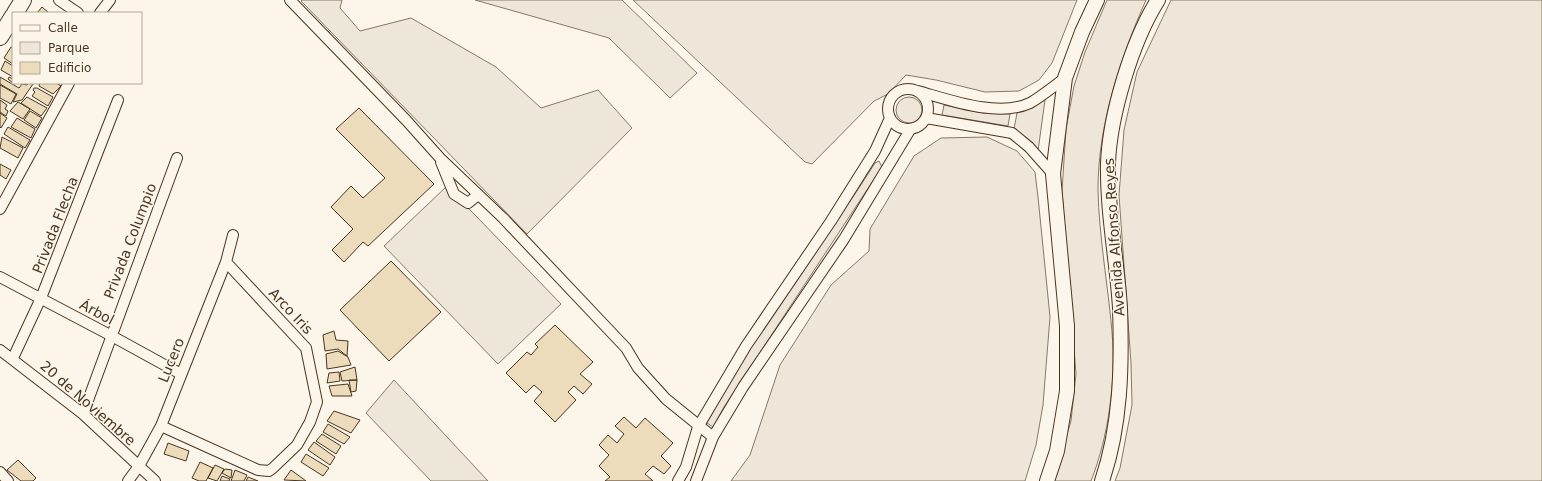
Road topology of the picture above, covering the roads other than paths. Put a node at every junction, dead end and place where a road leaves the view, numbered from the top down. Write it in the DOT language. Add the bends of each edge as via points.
graph roads {
  1 [pos="23,0"];
  2 [pos="59,0"];
  3 [pos="110,0"];
  4 [pos="290,0"];
  5 [pos="1097,0"];
  6 [pos="1158,0"];
  7 [pos="16,12"];
  8 [pos="77,12"];
  9 [pos="101,12"];
  10 [pos="12,18"];
  11 [pos="0,37"];
  12 [pos="1065,78"];
  13 [pos="68,84"];
  14 [pos="918,91"];
  15 [pos="118,100"];
  16 [pos="890,118"];
  17 [pos="926,118"];
  18 [pos="910,130"];
  19 [pos="177,158"];
  20 [pos="440,158"];
  21 [pos="1053,174"];
  22 [pos="479,197"];
  23 [pos="0,209"];
  24 [pos="233,236"];
  25 [pos="226,262"];
  26 [pos="0,277"];
  27 [pos="41,298"];
  28 [pos="110,335"];
  29 [pos="0,350"];
  30 [pos="14,358"];
  31 [pos="181,374"];
  32 [pos="83,414"];
  33 [pos="161,426"];
  34 [pos="698,427"];
  35 [pos="713,437"];
  36 [pos="139,466"];
  37 [pos="0,472"];
  38 [pos="8,481"];
  39 [pos="128,481"];
  40 [pos="155,481"];
  41 [pos="678,481"];
  42 [pos="696,481"];
  43 [pos="1046,481"];
  44 [pos="1102,481"];
  1 -- 7 [label="main road"];
  2 -- 8 [label="street"];
  3 -- 9 [label="street"];
  4 -- 20 [label="street" via="401,114"];
  5 -- 12 [label="main road"];
  6 -- 44 [label="main road, Avenida Alfonso Reyes" via="1134,47 1109,148 1108,179 1120,307 1120,391 1115,432"];
  10 -- 11 [label="main road"];
  12 -- 14 [label="street" via="1029,103 1015,107 981,108"];
  12 -- 21 [label="main road"];
  13 -- 23 [label="street"];
  14 -- 16 [label="street" via="904,89 897,92 889,103"];
  14 -- 17 [label="street" via="927,103"];
  15 -- 27 [label="street, Privada Flecha"];
  16 -- 18 [label="street" via="900,128"];
  16 -- 34 [label="street" via="875,151 746,346"];
  17 -- 18 [label="street"];
  17 -- 21 [label="street" via="1012,134 1030,147"];
  18 -- 35 [label="street" via="844,239 743,387"];
  19 -- 28 [label="street, Privada Columpio"];
  20 -- 22 [label="street"];
  20 -- 22 [label="street" via="454,194 468,203"];
  21 -- 43 [label="main road" via="1067,326 1067,391 1057,451"];
  22 -- 34 [label="street" via="503,218 626,348 638,368 666,399"];
  24 -- 25 [label="street, Lucero"];
  25 -- 31 [label="street, Lucero"];
  25 -- 33 [label="street, Arco Iris" via="306,348 317,402 310,422 297,445 273,468 266,471 258,470"];
  26 -- 27 [label="street, Árbol"];
  27 -- 28 [label="street, Árbol"];
  27 -- 30 [label="street, Privada Flecha"];
  28 -- 31 [label="street, Árbol"];
  28 -- 32 [label="street, Privada Columpio"];
  29 -- 30 [label="street, 20 de Noviembre"];
  30 -- 32 [label="street, 20 de Noviembre"];
  31 -- 33 [label="street, Lucero"];
  32 -- 36 [label="street, 20 de Noviembre"];
  33 -- 36 [label="street, Lucero"];
  34 -- 35 [label="street"];
  34 -- 41 [label="street" via="686,467"];
  35 -- 42 [label="street"];
  36 -- 39 [label="street, Lucero"];
  36 -- 40 [label="street, 20 de Noviembre"];
  37 -- 38 [label="street"];
}
